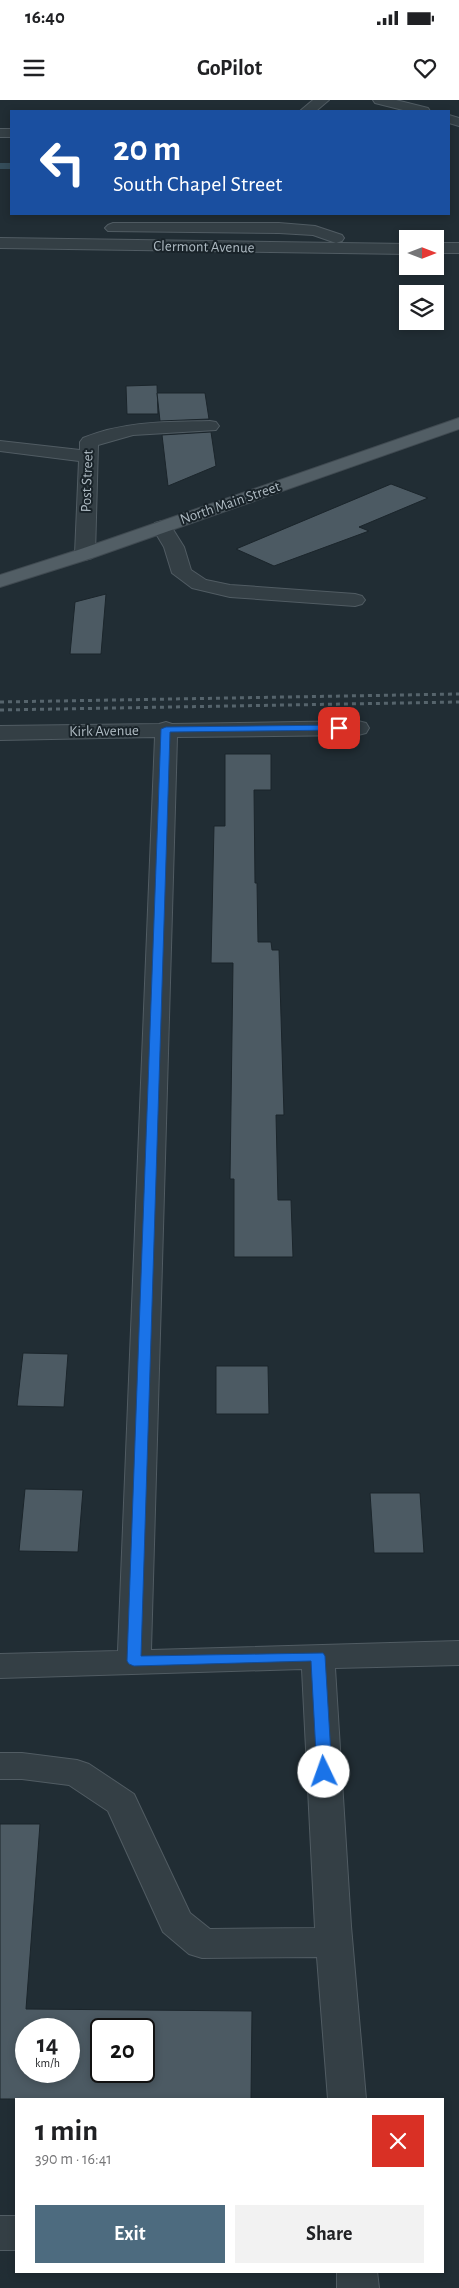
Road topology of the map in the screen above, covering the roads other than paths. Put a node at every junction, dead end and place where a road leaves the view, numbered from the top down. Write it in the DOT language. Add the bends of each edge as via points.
graph roads {
  1 [pos="322,100"];
  2 [pos="380,100"];
  3 [pos="308,110"];
  4 [pos="419,110"];
  5 [pos="0,243"];
  6 [pos="399,248"];
  7 [pos="444,248"];
  8 [pos="459,248"];
  9 [pos="459,423"];
  10 [pos="210,426"];
  11 [pos="0,446"];
  12 [pos="87,456"];
  13 [pos="162,527"];
  14 [pos="85,554"];
  15 [pos="0,581"];
  16 [pos="355,600"];
  17 [pos="358,728"];
  18 [pos="166,729"];
  19 [pos="0,733"];
  20 [pos="459,1652"];
  21 [pos="318,1656"];
  22 [pos="134,1661"];
  23 [pos="0,1666"];
  24 [pos="0,1766"];
  25 [pos="335,1942"];
  26 [pos="347,2098"];
  27 [pos="0,2233"];
  28 [pos="15,2233"];
  29 [pos="357,2273"];
  30 [pos="358,2288"];
  1 -- 3 [label="street"];
  2 -- 4 [label="street"];
  5 -- 6 [label="street, Clermont Avenue"];
  7 -- 8 [label="street"];
  9 -- 13 [label="main road, North Main Street"];
  10 -- 12 [label="street, Post Street" via="123,430 88,442"];
  11 -- 12 [label="street"];
  12 -- 14 [label="street, Post Street"];
  13 -- 14 [label="main road, North Main Street"];
  13 -- 16 [label="street" via="174,547 182,573 200,584 230,591"];
  14 -- 15 [label="main road, North Main Street"];
  17 -- 18 [label="street, Kirk Avenue"];
  18 -- 19 [label="street, Kirk Avenue"];
  18 -- 22 [label="street"];
  20 -- 21 [label="street"];
  21 -- 22 [label="street"];
  21 -- 25 [label="street"];
  22 -- 23 [label="street"];
  24 -- 25 [label="street" via="77,1774 122,1804 176,1922 202,1944"];
  25 -- 26 [label="street"];
  27 -- 28 [label="street"];
  29 -- 30 [label="street"];
}
